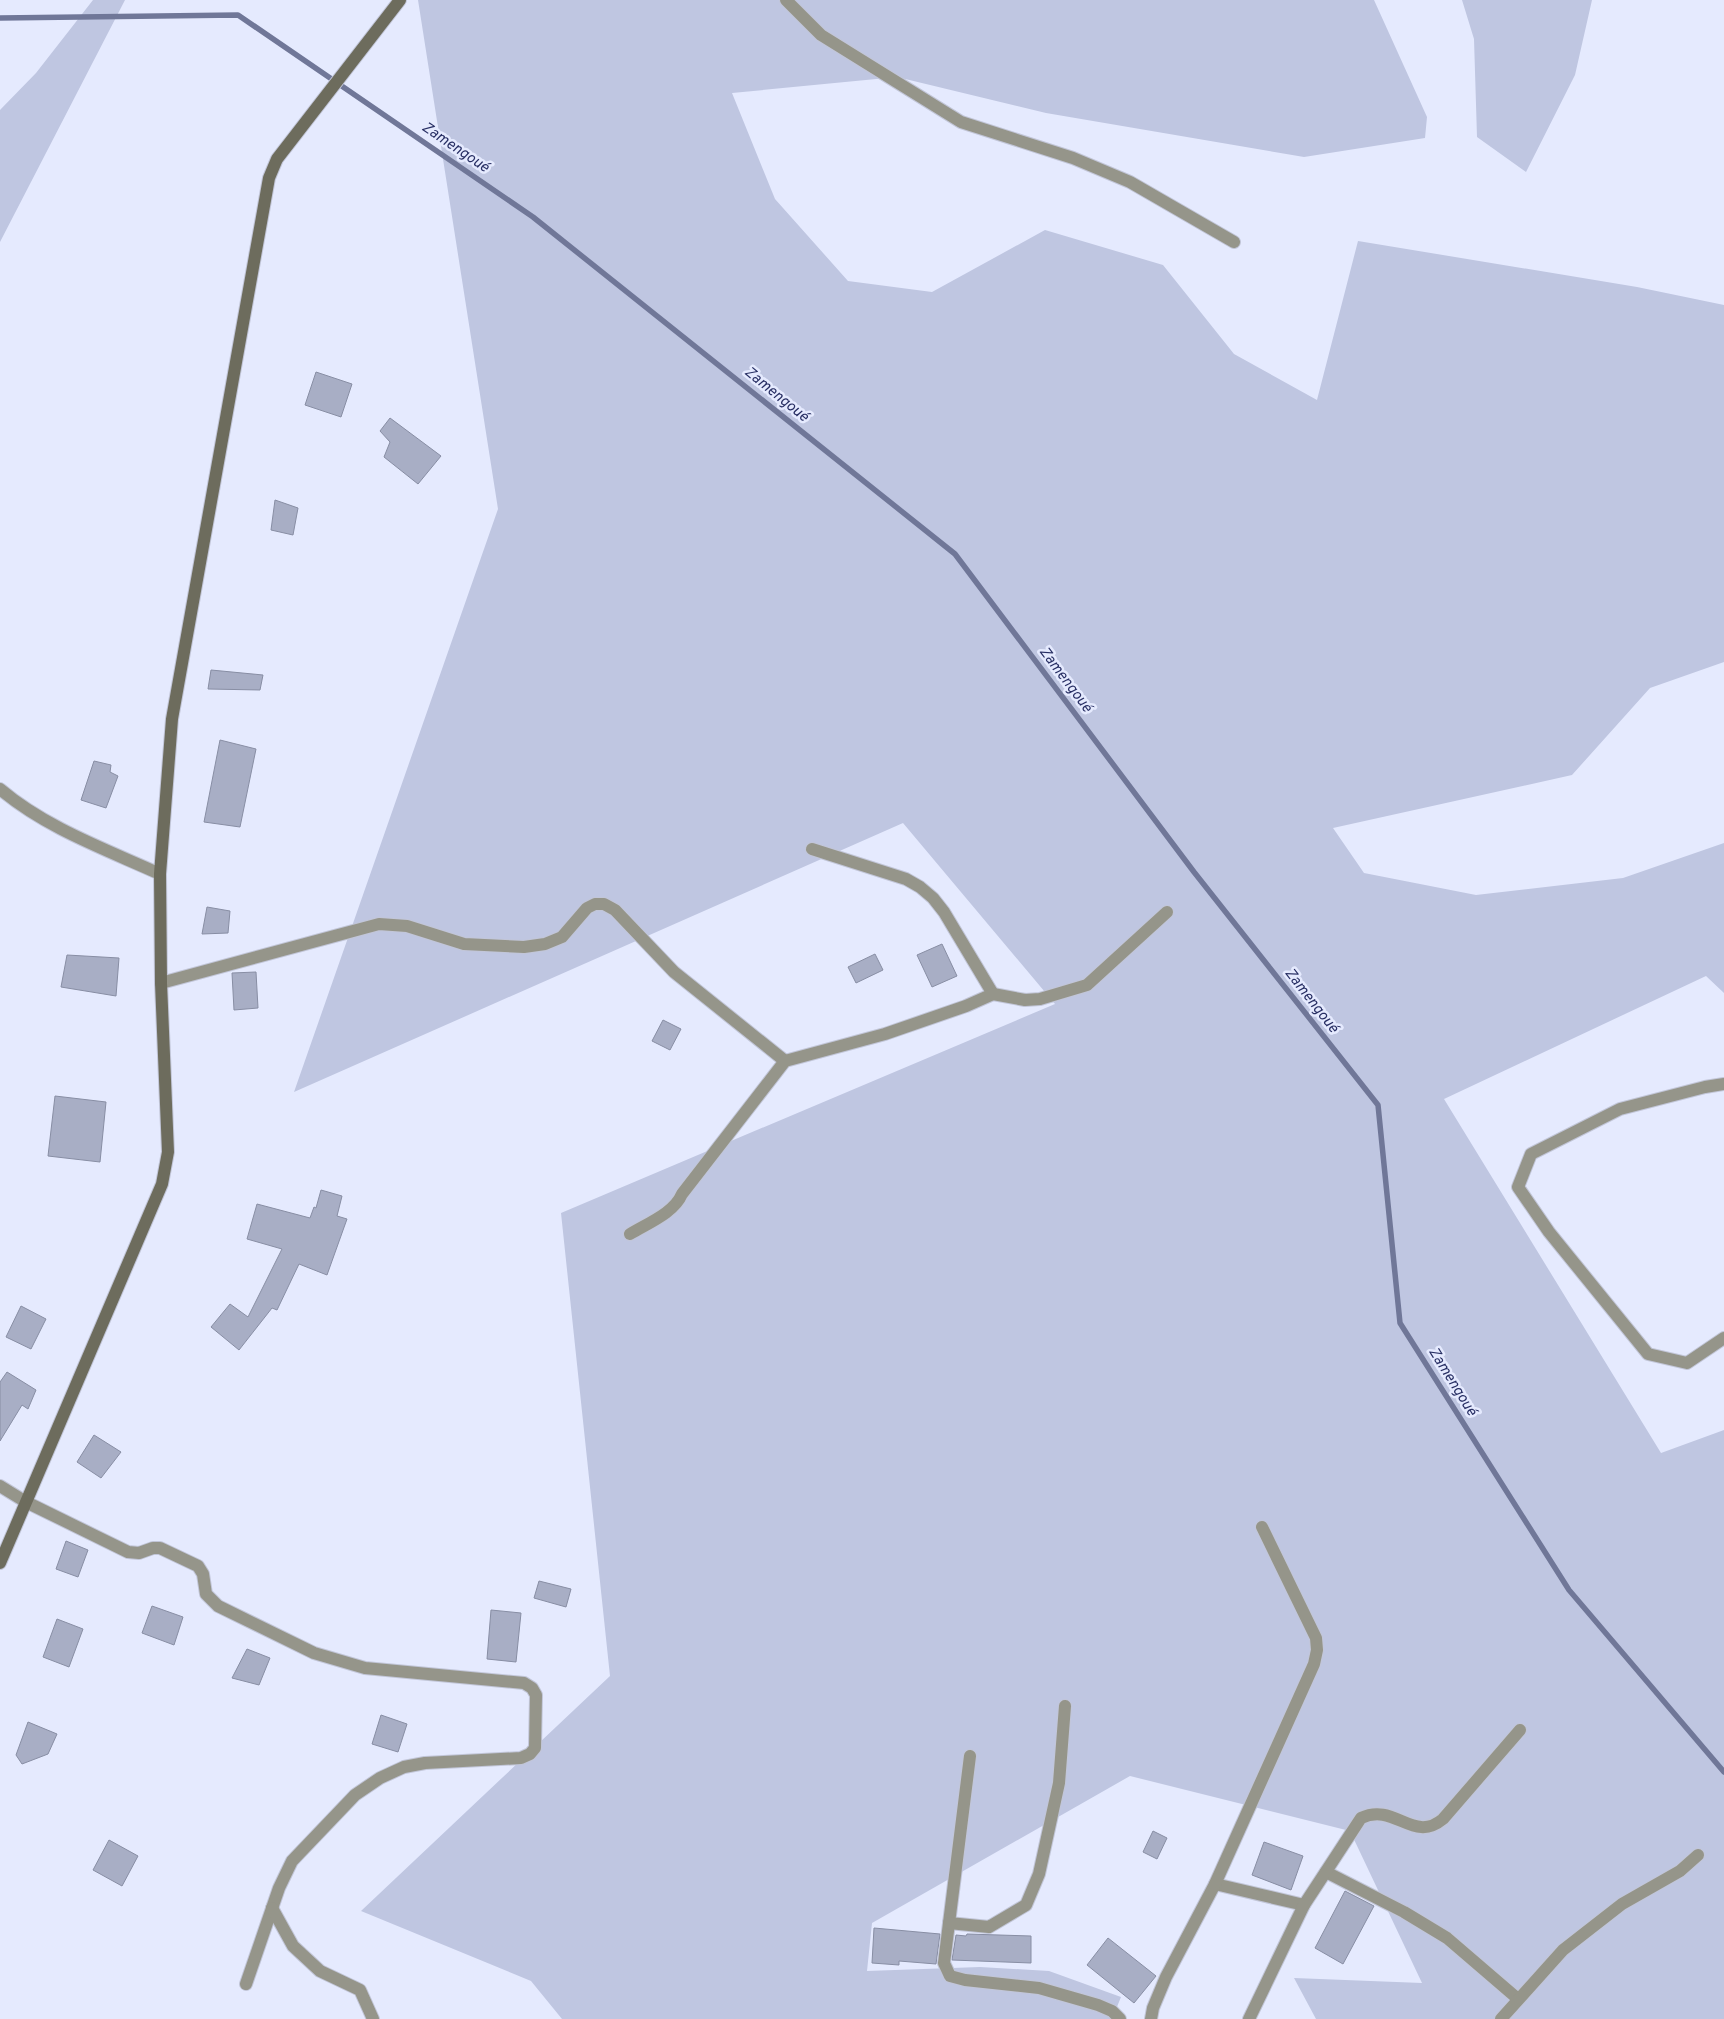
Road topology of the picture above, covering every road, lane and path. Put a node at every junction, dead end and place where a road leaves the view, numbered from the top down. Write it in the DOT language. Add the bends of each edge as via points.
graph roads {
  1 [pos="400,0"];
  2 [pos="786,0"];
  3 [pos="1234,242"];
  4 [pos="0,789"];
  5 [pos="812,849"];
  6 [pos="160,874"];
  7 [pos="1167,912"];
  8 [pos="161,984"];
  9 [pos="993,994"];
  10 [pos="785,1061"];
  11 [pos="1724,1084"];
  12 [pos="630,1234"];
  13 [pos="1724,1338"];
  14 [pos="0,1486"];
  15 [pos="26,1502"];
  16 [pos="1262,1527"];
  17 [pos="0,1563"];
  18 [pos="1065,1706"];
  19 [pos="1520,1730"];
  20 [pos="970,1756"];
  21 [pos="1698,1855"];
  22 [pos="1326,1872"];
  23 [pos="1215,1884"];
  24 [pos="1304,1905"];
  25 [pos="272,1908"];
  26 [pos="948,1923"];
  27 [pos="246,1984"];
  28 [pos="1518,1999"];
  29 [pos="373,2019"];
  30 [pos="1120,2019"];
  31 [pos="1151,2019"];
  32 [pos="1249,2019"];
  33 [pos="1501,2019"];
  1 -- 6 [label="street" via="277,159 269,178 172,719"];
  2 -- 3 [label="street" via="821,35 961,122 1073,158 1130,182"];
  4 -- 6 [label="street" via="43,820"];
  5 -- 9 [label="street" via="906,879 926,893 944,912"];
  6 -- 8 [label="street"];
  7 -- 9 [label="street" via="1087,985 1040,999 1025,1000"];
  8 -- 10 [label="street" via="379,924 407,926 464,944 524,947 545,944 562,937 587,908 604,904 615,910 674,972"];
  8 -- 15 [label="street" via="168,1152 162,1184"];
  9 -- 10 [label="street" via="885,1034"];
  10 -- 12 [label="street" via="678,1203"];
  11 -- 13 [label="street" via="1620,1109 1531,1154 1518,1187 1549,1232 1648,1354 1687,1363"];
  14 -- 15 [label="street"];
  15 -- 17 [label="street"];
  15 -- 25 [label="street" via="128,1552 160,1548 198,1566 206,1594 218,1606 314,1653 365,1668 524,1683 532,1688 536,1695 535,1748 530,1754 520,1758 425,1763 404,1767 380,1778 354,1795 292,1860"];
  16 -- 23 [label="street" via="1316,1638 1317,1650 1314,1664"];
  18 -- 26 [label="street" via="1059,1783 1039,1874 1026,1905 989,1927"];
  19 -- 22 [label="street" via="1436,1826 1424,1829 1371,1813 1361,1818"];
  20 -- 26 [label="street"];
  21 -- 28 [label="street" via="1680,1871 1622,1904 1563,1950"];
  22 -- 24 [label="street"];
  22 -- 28 [label="street" via="1447,1938"];
  23 -- 24 [label="street"];
  23 -- 31 [label="street" via="1166,1977"];
  24 -- 32 [label="street"];
  25 -- 27 [label="street"];
  25 -- 29 [label="street" via="293,1946 320,1971 360,1990"];
  26 -- 30 [label="street" via="944,1964 950,1976 1039,1988 1098,2005"];
  28 -- 33 [label="street"];
}
